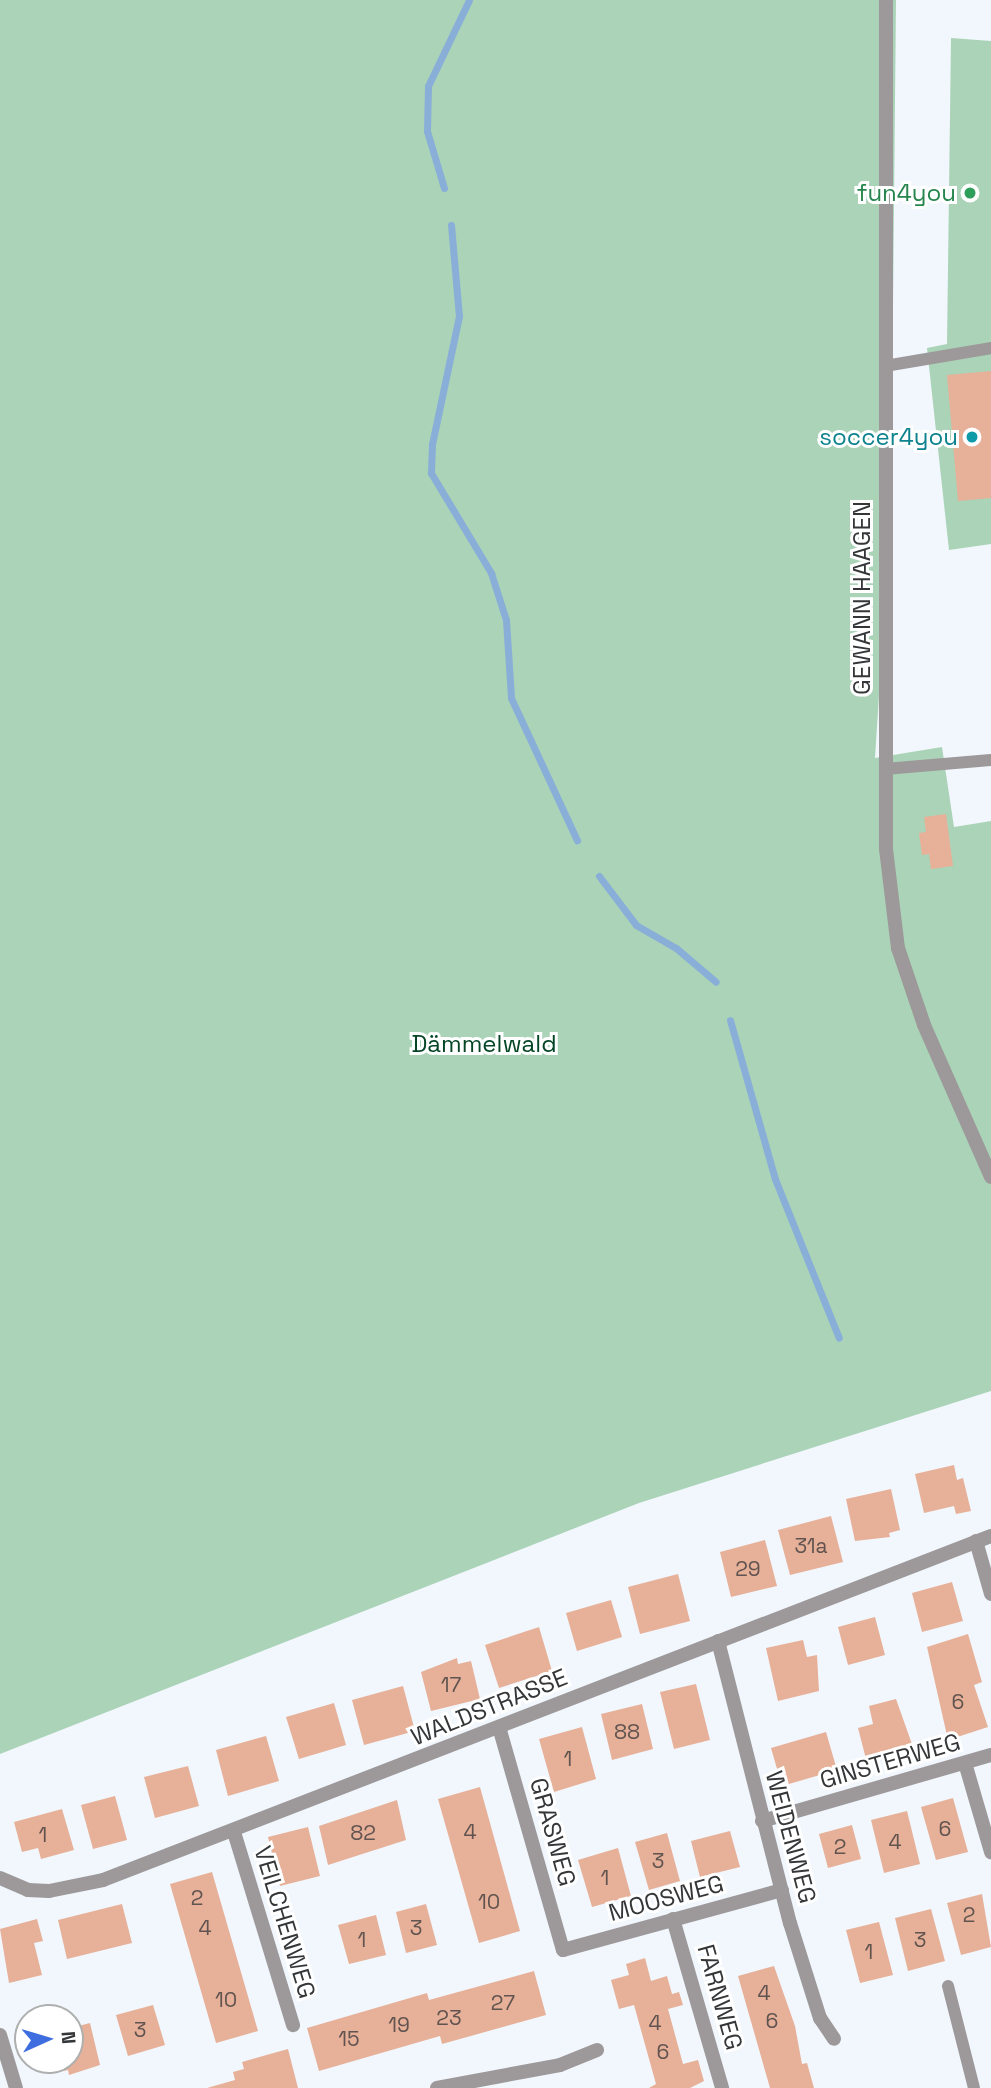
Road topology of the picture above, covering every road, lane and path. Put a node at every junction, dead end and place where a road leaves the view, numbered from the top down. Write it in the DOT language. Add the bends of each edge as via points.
graph roads {
  1 [pos="886,0"];
  2 [pos="991,348"];
  3 [pos="885,366"];
  4 [pos="991,760"];
  5 [pos="885,769"];
  6 [pos="991,1177"];
  7 [pos="991,1536"];
  8 [pos="976,1542"];
  9 [pos="991,1594"];
  10 [pos="718,1641"];
  11 [pos="499,1727"];
  12 [pos="991,1755"];
  13 [pos="965,1763"];
  14 [pos="762,1821"];
  15 [pos="234,1832"];
  16 [pos="991,1852"];
  17 [pos="0,1878"];
  18 [pos="782,1891"];
  19 [pos="673,1919"];
  20 [pos="563,1950"];
  21 [pos="948,1986"];
  22 [pos="293,2025"];
  23 [pos="0,2035"];
  24 [pos="834,2039"];
  25 [pos="597,2050"];
  26 [pos="16,2088"];
  27 [pos="438,2088"];
  28 [pos="723,2088"];
  29 [pos="974,2088"];
  1 -- 3 [label="street, GEWANN HAAGEN"];
  2 -- 3 [label="lane"];
  3 -- 5 [label="street, GEWANN HAAGEN"];
  4 -- 5 [label="lane"];
  5 -- 6 [label="street, GEWANN HAAGEN" via="886,849 898,948 923,1025"];
  7 -- 8 [label="street, WALDSTRASSE"];
  8 -- 9 [label="street"];
  8 -- 10 [label="street, WALDSTRASSE"];
  10 -- 11 [label="street, WALDSTRASSE"];
  10 -- 14 [label="street, WEIDENWEG"];
  11 -- 15 [label="street, WALDSTRASSE"];
  11 -- 20 [label="street, GRASWEG"];
  12 -- 13 [label="street, GINSTERWEG"];
  13 -- 14 [label="street, GINSTERWEG"];
  13 -- 16 [label="street"];
  14 -- 18 [label="street, WEIDENWEG"];
  15 -- 17 [label="street, WALDSTRASSE" via="83,1886 28,1889"];
  15 -- 22 [label="street, VEILCHENWEG"];
  18 -- 19 [label="street, MOOSWEG"];
  18 -- 24 [label="street, WEIDENWEG" via="820,2018"];
  19 -- 20 [label="street, MOOSWEG"];
  19 -- 28 [label="street, FARNWEG"];
  21 -- 29 [label="lane"];
  23 -- 26 [label="street"];
  25 -- 27 [label="street" via="560,2065"];
}
